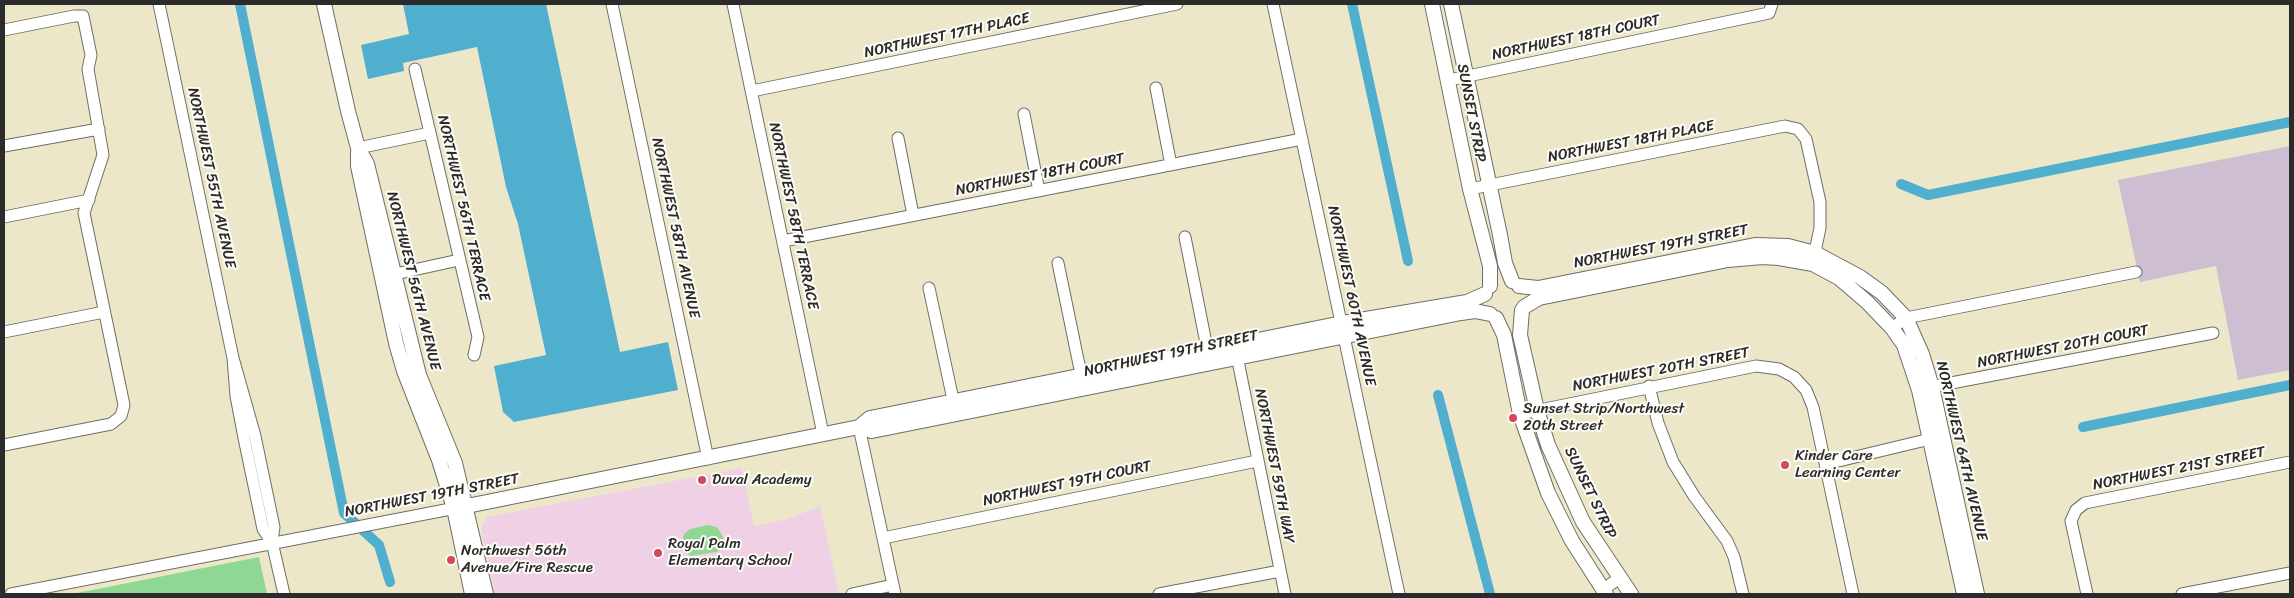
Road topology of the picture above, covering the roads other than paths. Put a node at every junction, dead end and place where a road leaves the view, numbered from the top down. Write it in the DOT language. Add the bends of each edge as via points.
graph roads {
  1 [pos="159,4"];
  2 [pos="324,4"];
  3 [pos="612,4"];
  4 [pos="733,4"];
  5 [pos="1177,4"];
  6 [pos="1273,4"];
  7 [pos="1432,4"];
  8 [pos="1451,4"];
  9 [pos="1770,8"];
  10 [pos="4,30"];
  11 [pos="415,69"];
  12 [pos="1467,76"];
  13 [pos="1449,80"];
  14 [pos="1156,88"];
  15 [pos="752,92"];
  16 [pos="1024,114"];
  17 [pos="99,129"];
  18 [pos="430,133"];
  19 [pos="898,138"];
  20 [pos="1302,139"];
  21 [pos="4,146"];
  22 [pos="358,148"];
  23 [pos="1171,165"];
  24 [pos="1490,185"];
  25 [pos="1470,189"];
  26 [pos="1039,191"];
  27 [pos="89,200"];
  28 [pos="913,215"];
  29 [pos="4,217"];
  30 [pos="1185,237"];
  31 [pos="783,240"];
  32 [pos="1814,259"];
  33 [pos="459,260"];
  34 [pos="1058,263"];
  35 [pos="2136,272"];
  36 [pos="388,276"];
  37 [pos="1516,283"];
  38 [pos="929,288"];
  39 [pos="1488,290"];
  40 [pos="1523,309"];
  41 [pos="104,312"];
  42 [pos="1493,316"];
  43 [pos="1906,318"];
  44 [pos="1892,328"];
  45 [pos="1343,329"];
  46 [pos="4,332"];
  47 [pos="2213,333"];
  48 [pos="1236,350"];
  49 [pos="474,355"];
  50 [pos="1209,356"];
  51 [pos="1082,382"];
  52 [pos="1649,386"];
  53 [pos="1925,388"];
  54 [pos="955,408"];
  55 [pos="1537,410"];
  56 [pos="1520,414"];
  57 [pos="859,427"];
  58 [pos="823,434"];
  59 [pos="1930,440"];
  60 [pos="4,445"];
  61 [pos="708,459"];
  62 [pos="1257,460"];
  63 [pos="2290,462"];
  64 [pos="1826,464"];
  65 [pos="460,507"];
  66 [pos="883,538"];
  67 [pos="272,542"];
  68 [pos="1280,571"];
  69 [pos="2290,573"];
  70 [pos="1619,578"];
  71 [pos="894,590"];
  72 [pos="1605,592"];
  73 [pos="11,594"];
  74 [pos="284,594"];
  75 [pos="472,594"];
  76 [pos="486,594"];
  77 [pos="852,594"];
  78 [pos="1159,594"];
  79 [pos="1285,594"];
  80 [pos="1399,594"];
  81 [pos="1630,594"];
  82 [pos="1743,594"];
  83 [pos="1853,594"];
  84 [pos="1964,594"];
  85 [pos="1977,594"];
  86 [pos="2087,594"];
  87 [pos="2182,594"];
  1 -- 67 [label="street, NORTHWEST 55TH AVENUE" via="233,358 257,445 274,527"];
  2 -- 22 [label="street, NORTHWEST 56TH AVENUE"];
  3 -- 61 [label="street, NORTHWEST 58TH AVENUE"];
  4 -- 15 [label="street, NORTHWEST 58TH TERRACE"];
  5 -- 15 [label="street, NORTHWEST 17TH PLACE"];
  6 -- 20 [label="street, NORTHWEST 60TH AVENUE"];
  7 -- 13 [label="street, SUNSET STRIP"];
  8 -- 12 [label="street, SUNSET STRIP"];
  9 -- 12 [label="street, NORTHWEST 18TH COURT"];
  10 -- 17 [label="street" via="82,16 91,56 88,69"];
  11 -- 18 [label="street, NORTHWEST 56TH TERRACE"];
  12 -- 13 [label="street, NORTHWEST 18TH COURT"];
  12 -- 24 [label="street, SUNSET STRIP"];
  13 -- 25 [label="street, SUNSET STRIP"];
  14 -- 23 [label="street"];
  15 -- 31 [label="street, NORTHWEST 58TH TERRACE"];
  16 -- 26 [label="street"];
  17 -- 21 [label="street"];
  17 -- 27 [label="street" via="104,155"];
  18 -- 22 [label="street"];
  18 -- 33 [label="street, NORTHWEST 56TH TERRACE"];
  19 -- 28 [label="street"];
  20 -- 23 [label="street, NORTHWEST 18TH COURT"];
  20 -- 45 [label="street, NORTHWEST 60TH AVENUE"];
  22 -- 36 [label="street, NORTHWEST 56TH AVENUE" via="367,164"];
  23 -- 26 [label="street, NORTHWEST 18TH COURT"];
  24 -- 25 [label="street, NORTHWEST 18TH PLACE"];
  24 -- 32 [label="street, NORTHWEST 18TH PLACE" via="1785,126 1798,129 1806,139 1820,202 1820,228"];
  24 -- 37 [label="street, SUNSET STRIP" via="1504,263"];
  25 -- 39 [label="street, SUNSET STRIP" via="1490,266"];
  26 -- 28 [label="street, NORTHWEST 18TH COURT"];
  27 -- 29 [label="street"];
  27 -- 41 [label="street" via="84,213"];
  28 -- 31 [label="street, NORTHWEST 18TH COURT"];
  30 -- 50 [label="street"];
  31 -- 58 [label="street, NORTHWEST 58TH TERRACE"];
  32 -- 37 [label="street, NORTHWEST 19TH STREET" via="1788,246 1755,245 1538,288"];
  32 -- 40 [label="street, NORTHWEST 19TH STREET" via="1762,257 1728,260 1539,298"];
  32 -- 43 [label="street, NORTHWEST 19TH STREET" via="1860,276"];
  32 -- 44 [label="street, NORTHWEST 19TH STREET" via="1867,302"];
  33 -- 36 [label="street"];
  33 -- 49 [label="street, NORTHWEST 56TH TERRACE" via="478,337"];
  34 -- 51 [label="street"];
  35 -- 43 [label="street"];
  36 -- 65 [label="street, NORTHWEST 56TH AVENUE" via="419,375 455,463"];
  37 -- 39 [label="street" via="1502,279"];
  37 -- 40 [label="street" via="1524,293"];
  38 -- 54 [label="street"];
  39 -- 42 [label="street" via="1485,306"];
  39 -- 45 [label="street, NORTHWEST 19TH STREET" via="1467,302"];
  40 -- 42 [label="street" via="1509,319"];
  40 -- 55 [label="street, SUNSET STRIP" via="1520,335"];
  41 -- 46 [label="street"];
  41 -- 60 [label="street" via="124,405 121,416 111,424"];
  42 -- 45 [label="street, NORTHWEST 19TH STREET" via="1475,311"];
  42 -- 56 [label="street" via="1504,335"];
  43 -- 44 [label="street"];
  43 -- 53 [label="street, NORTHWEST 64TH AVENUE" via="1922,354"];
  44 -- 53 [label="street, NORTHWEST 64TH AVENUE"];
  45 -- 48 [label="street, NORTHWEST 19TH STREET"];
  45 -- 80 [label="street, NORTHWEST 60TH AVENUE"];
  47 -- 53 [label="street, NORTHWEST 20TH COURT"];
  48 -- 50 [label="street, NORTHWEST 19TH STREET"];
  48 -- 62 [label="street, NORTHWEST 59TH WAY"];
  50 -- 51 [label="street, NORTHWEST 19TH STREET"];
  51 -- 54 [label="street, NORTHWEST 19TH STREET"];
  52 -- 55 [label="street, NORTHWEST 20TH STREET"];
  52 -- 64 [label="street, NORTHWEST 20TH STREET" via="1756,366 1779,369 1794,377 1806,390"];
  52 -- 82 [label="street" via="1658,423 1673,462 1727,541"];
  53 -- 59 [label="street, NORTHWEST 64TH AVENUE"];
  53 -- 85 [label="street, NORTHWEST 64TH AVENUE"];
  54 -- 57 [label="street, NORTHWEST 19TH STREET" via="872,431"];
  55 -- 56 [label="street, NORTHWEST 20TH STREET"];
  55 -- 70 [label="street, SUNSET STRIP" via="1548,446 1582,522"];
  56 -- 72 [label="street" via="1548,493 1572,541"];
  57 -- 58 [label="street, NORTHWEST 19TH STREET"];
  57 -- 66 [label="street"];
  58 -- 61 [label="street, NORTHWEST 19TH STREET"];
  59 -- 64 [label="street"];
  59 -- 84 [label="street, NORTHWEST 64TH AVENUE"];
  61 -- 65 [label="street, NORTHWEST 19TH STREET"];
  62 -- 66 [label="street, NORTHWEST 19TH COURT"];
  62 -- 68 [label="street, NORTHWEST 59TH WAY"];
  63 -- 86 [label="street, NORTHWEST 21ST STREET" via="2085,502 2076,510 2072,521"];
  64 -- 83 [label="street"];
  65 -- 67 [label="street, NORTHWEST 19TH STREET"];
  65 -- 75 [label="street, NORTHWEST 56TH AVENUE"];
  65 -- 76 [label="street, NORTHWEST 56TH AVENUE"];
  66 -- 71 [label="street"];
  67 -- 73 [label="street, NORTHWEST 19TH STREET"];
  67 -- 74 [label="street, NORTHWEST 55TH AVENUE"];
  68 -- 78 [label="street"];
  68 -- 79 [label="street, NORTHWEST 59TH WAY"];
  69 -- 87 [label="street"];
  70 -- 72 [label="street"];
  70 -- 81 [label="street, SUNSET STRIP"];
  71 -- 77 [label="street"];
}
